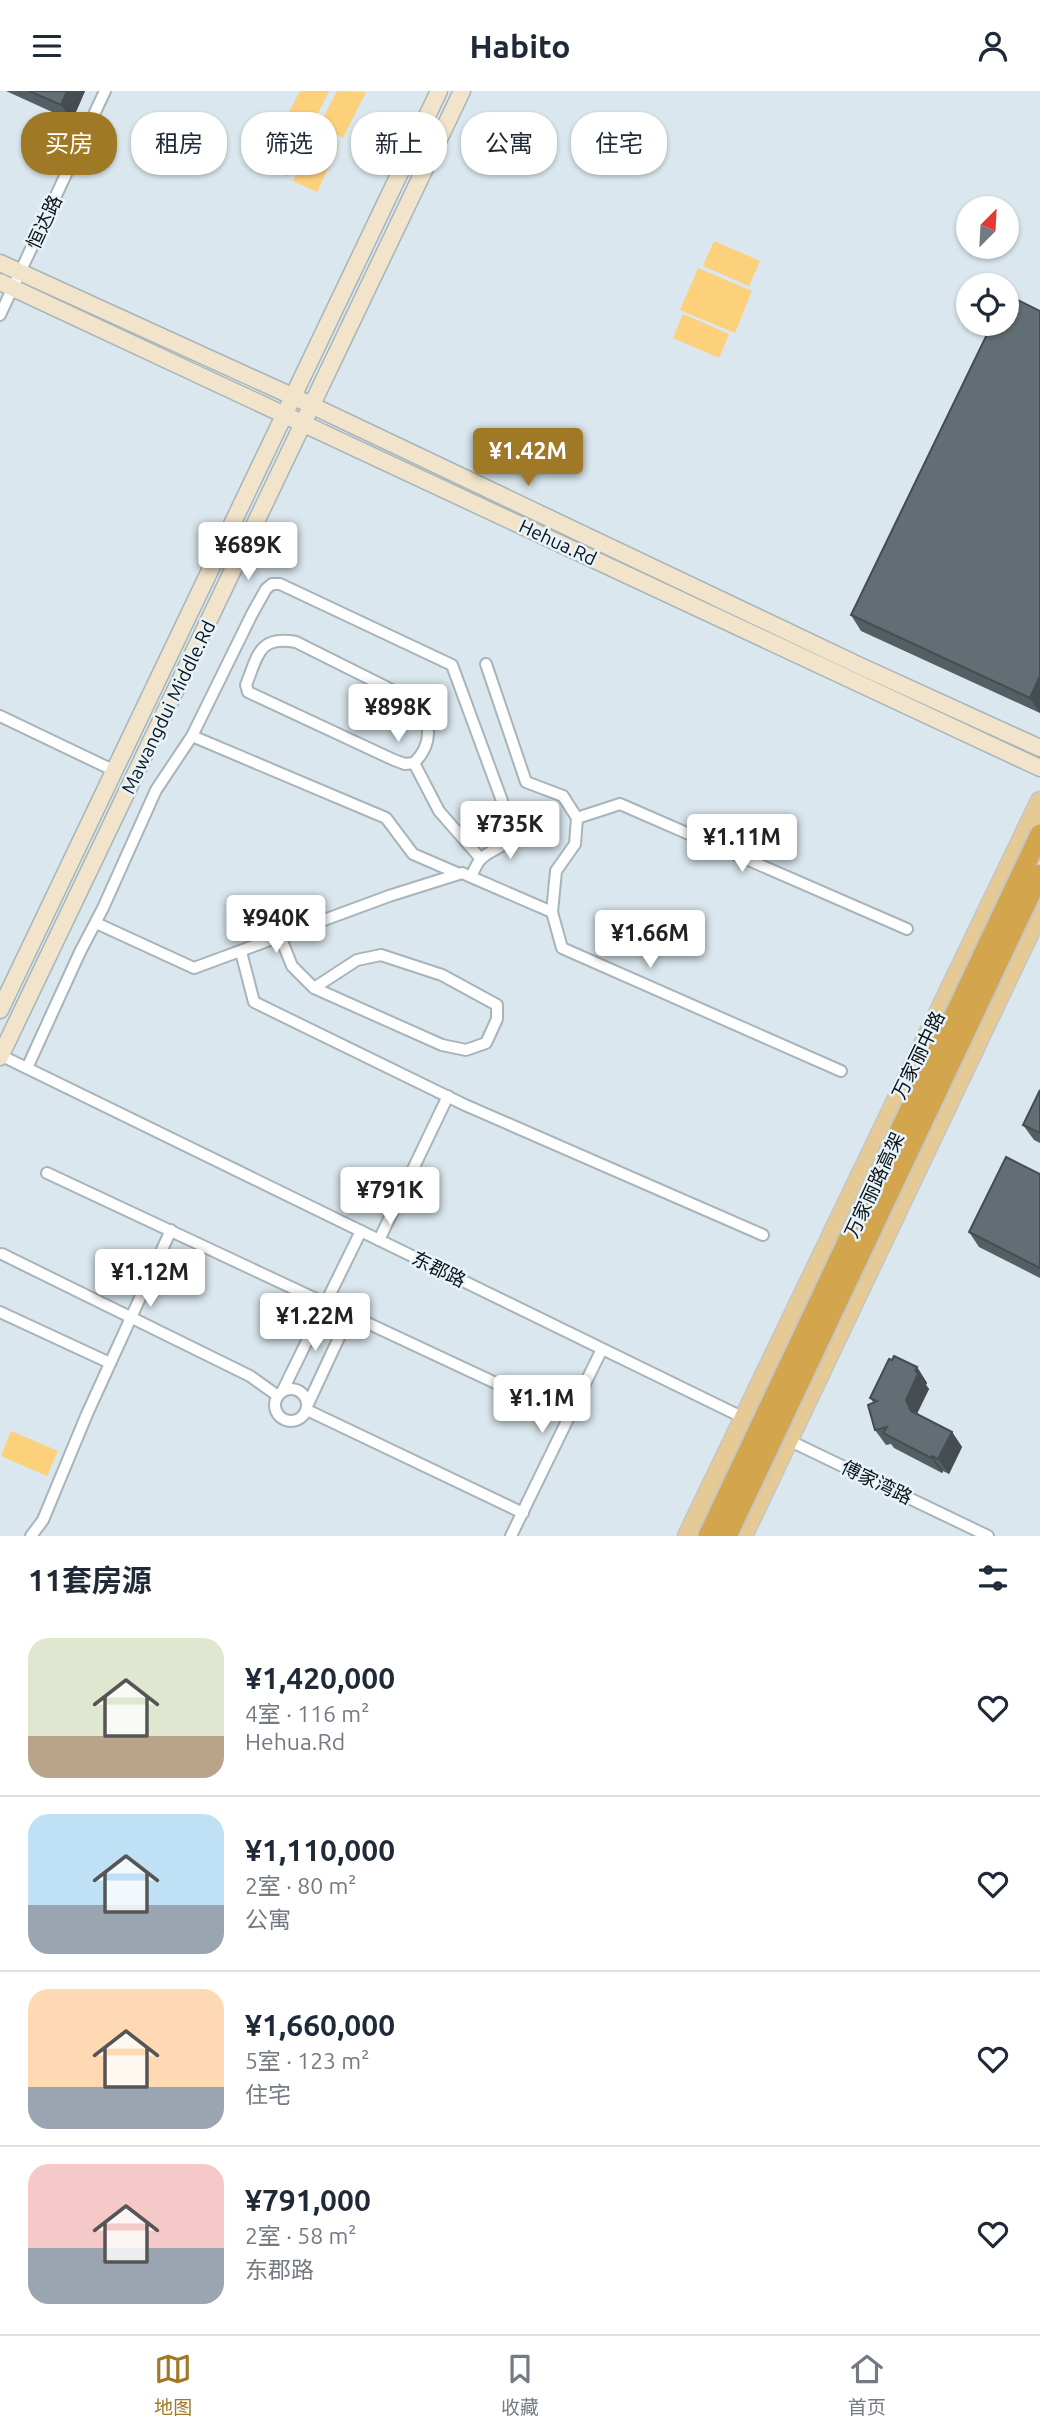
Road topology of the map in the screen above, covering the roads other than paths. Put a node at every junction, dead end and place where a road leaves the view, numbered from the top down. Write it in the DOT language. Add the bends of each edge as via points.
graph roads {
  1 [pos="105,91"];
  2 [pos="439,91"];
  3 [pos="462,91"];
  4 [pos="0,263"];
  5 [pos="21,272"];
  6 [pos="7,285"];
  7 [pos="0,315"];
  8 [pos="294,397"];
  9 [pos="312,405"];
  10 [pos="286,414"];
  11 [pos="304,422"];
  12 [pos="486,664"];
  13 [pos="0,716"];
  14 [pos="192,736"];
  15 [pos="1040,748"];
  16 [pos="414,763"];
  17 [pos="1040,768"];
  18 [pos="114,771"];
  19 [pos="1040,801"];
  20 [pos="577,818"];
  21 [pos="1040,834"];
  22 [pos="481,859"];
  23 [pos="457,873"];
  24 [pos="1040,874"];
  25 [pos="471,876"];
  26 [pos="1040,911"];
  27 [pos="552,912"];
  28 [pos="96,923"];
  29 [pos="907,929"];
  30 [pos="280,936"];
  31 [pos="241,952"];
  32 [pos="314,988"];
  33 [pos="0,1010"];
  34 [pos="0,1056"];
  35 [pos="27,1068"];
  36 [pos="841,1071"];
  37 [pos="447,1096"];
  38 [pos="47,1173"];
  39 [pos="171,1230"];
  40 [pos="361,1231"];
  41 [pos="763,1235"];
  42 [pos="379,1240"];
  43 [pos="2,1254"];
  44 [pos="326,1303"];
  45 [pos="0,1312"];
  46 [pos="350,1314"];
  47 [pos="131,1318"];
  48 [pos="602,1349"];
  49 [pos="110,1363"];
  50 [pos="280,1394"];
  51 [pos="308,1407"];
  52 [pos="568,1417"];
  53 [pos="743,1418"];
  54 [pos="765,1429"];
  55 [pos="788,1440"];
  56 [pos="523,1513"];
  57 [pos="31,1536"];
  58 [pos="511,1536"];
  59 [pos="687,1536"];
  60 [pos="708,1536"];
  61 [pos="727,1536"];
  62 [pos="743,1536"];
  63 [pos="988,1536"];
  1 -- 5 [label="street, 恒达路"];
  2 -- 8 [label="main road, Mawangdui Middle.Rd"];
  3 -- 9 [label="main road, Mawangdui Middle.Rd"];
  4 -- 5 [label="main road, Hehua.Rd"];
  5 -- 6 [label="street, 恒达路"];
  5 -- 8 [label="main road, Hehua.Rd"];
  6 -- 7 [label="street, 恒达路"];
  6 -- 10 [label="main road, Hehua.Rd"];
  8 -- 9 [label="main road, Hehua.Rd"];
  8 -- 10 [label="main road, Mawangdui Middle.Rd"];
  9 -- 11 [label="main road, Mawangdui Middle.Rd"];
  9 -- 15 [label="main road, Hehua.Rd"];
  10 -- 11 [label="main road, Hehua.Rd"];
  10 -- 18 [label="main road, Mawangdui Middle.Rd"];
  11 -- 17 [label="main road, Hehua.Rd"];
  11 -- 34 [label="main road, Mawangdui Middle.Rd"];
  12 -- 20 [label="street" via="526,782 563,796"];
  13 -- 18 [label="street"];
  14 -- 22 [label="street" via="266,589 280,584 452,664 512,828 503,847"];
  14 -- 23 [label="street" via="386,818 414,854"];
  14 -- 28 [label="street" via="156,790"];
  16 -- 16 [label="street" via="394,760 248,692 246,685 263,647 275,640 296,642 420,706 428,730"];
  16 -- 22 [label="street" via="439,811"];
  18 -- 33 [label="main road, Mawangdui Middle.Rd"];
  19 -- 53 [label="main road, 万家丽中路"];
  20 -- 27 [label="street" via="575,844 556,871"];
  20 -- 29 [label="street" via="620,804"];
  21 -- 60 [label="highway, 万家丽路高架, bridge"];
  22 -- 25 [label="street"];
  23 -- 25 [label="street"];
  23 -- 30 [label="street"];
  24 -- 61 [label="highway, 万家丽路高架, bridge"];
  25 -- 27 [label="street"];
  26 -- 55 [label="main road"];
  27 -- 36 [label="street" via="562,949"];
  28 -- 31 [label="street" via="194,968"];
  28 -- 35 [label="street"];
  30 -- 31 [label="street"];
  30 -- 32 [label="street" via="292,965"];
  31 -- 37 [label="street" via="254,1002"];
  32 -- 32 [label="street" via="357,960 381,955 442,975 497,1005 497,1019 486,1043 466,1050 442,1045"];
  34 -- 35 [label="street, 东郡路"];
  35 -- 40 [label="street, 东郡路"];
  37 -- 41 [label="street"];
  37 -- 42 [label="street"];
  38 -- 39 [label="street"];
  39 -- 44 [label="street"];
  39 -- 47 [label="street"];
  40 -- 42 [label="street, 东郡路"];
  40 -- 44 [label="street"];
  42 -- 48 [label="street, 东郡路"];
  43 -- 47 [label="street"];
  44 -- 46 [label="street"];
  44 -- 50 [label="street"];
  45 -- 49 [label="street"];
  46 -- 51 [label="street"];
  46 -- 52 [label="street"];
  47 -- 49 [label="street"];
  47 -- 50 [label="street"];
  48 -- 52 [label="street"];
  48 -- 53 [label="street, 东郡路"];
  49 -- 57 [label="street" via="43,1520"];
  50 -- 51 [label="street" via="287,1389 299,1391"];
  50 -- 51 [label="street" via="276,1412 284,1420 301,1419"];
  51 -- 56 [label="street"];
  52 -- 56 [label="street"];
  53 -- 54 [label="street, 东郡路"];
  53 -- 59 [label="main road, 万家丽中路"];
  54 -- 55 [label="street, 傅家湾路"];
  55 -- 62 [label="main road"];
  55 -- 63 [label="street, 傅家湾路"];
  56 -- 58 [label="street"];
}
